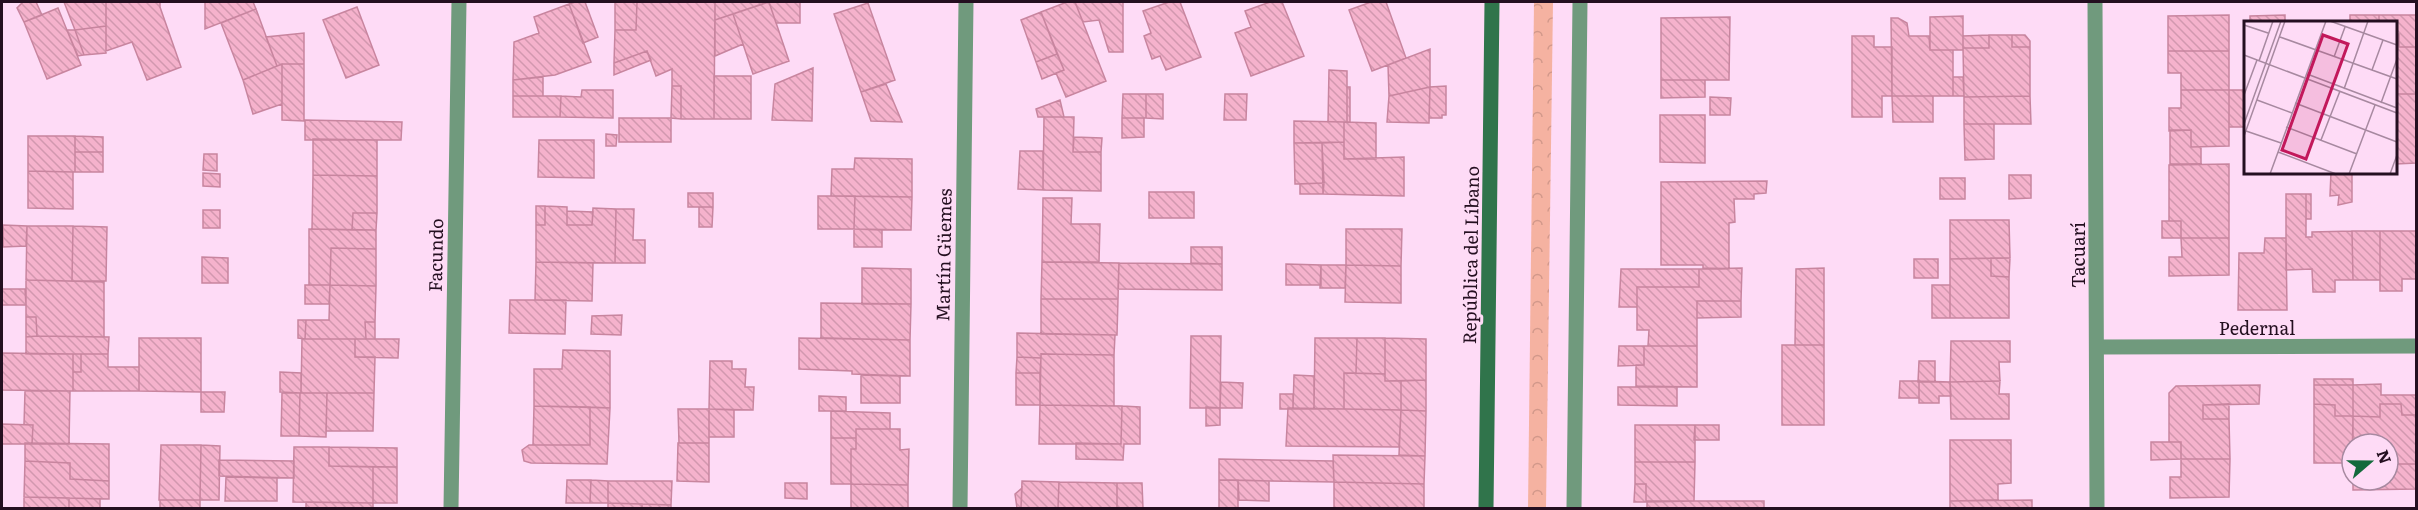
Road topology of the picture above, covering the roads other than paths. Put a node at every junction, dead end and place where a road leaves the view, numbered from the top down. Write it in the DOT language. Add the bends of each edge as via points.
graph roads {
  1 [pos="459,2"];
  2 [pos="966,2"];
  3 [pos="1492,2"];
  4 [pos="1580,2"];
  5 [pos="2095,2"];
  6 [pos="2416,346"];
  7 [pos="2097,347"];
  8 [pos="451,508"];
  9 [pos="960,508"];
  10 [pos="1486,508"];
  11 [pos="1574,508"];
  12 [pos="2097,508"];
  1 -- 8 [label="street, Facundo"];
  2 -- 9 [label="street, Martín Güemes"];
  3 -- 10 [label="main road, República del Líbano"];
  4 -- 11 [label="street"];
  5 -- 7 [label="street, Tacuarí"];
  6 -- 7 [label="street, Pedernal"];
  7 -- 12 [label="street, Tacuarí"];
}
